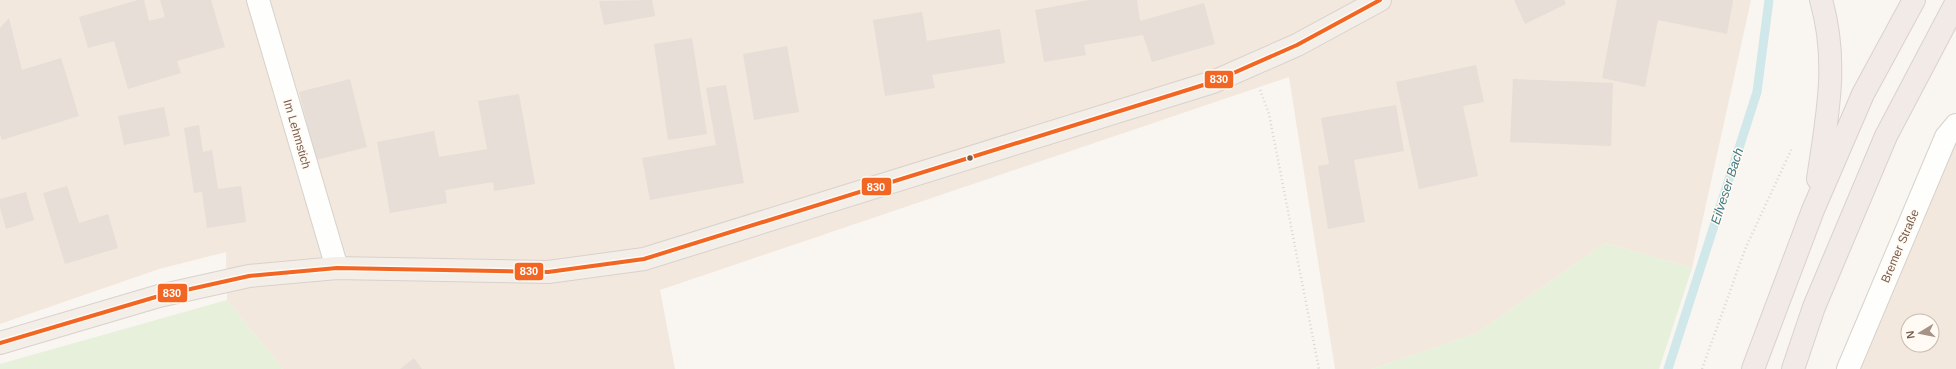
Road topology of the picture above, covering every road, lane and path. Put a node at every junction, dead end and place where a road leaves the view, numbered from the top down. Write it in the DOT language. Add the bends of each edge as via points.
graph roads {
  1 [pos="258,0"];
  2 [pos="1380,0"];
  3 [pos="1821,0"];
  4 [pos="1914,0"];
  5 [pos="1956,3"];
  6 [pos="1250,66"];
  7 [pos="1956,125"];
  8 [pos="1792,148"];
  9 [pos="1813,210"];
  10 [pos="337,268"];
  11 [pos="0,343"];
  12 [pos="1319,369"];
  13 [pos="1702,369"];
  14 [pos="1753,369"];
  15 [pos="1793,369"];
  16 [pos="1848,369"];
  1 -- 10 [label="street, Im Lehmstich"];
  2 -- 6 [label="main road" via="1297,45"];
  3 -- 9 [label="highway" via="1827,20 1832,72"];
  4 -- 9 [label="highway" via="1863,94"];
  5 -- 15 [label="highway" via="1886,136 1814,307"];
  6 -- 10 [label="main road" via="1205,84 644,259 548,272"];
  6 -- 12 [label="path" via="1269,114"];
  7 -- 16 [label="street, Bremer Straße" via="1946,137"];
  8 -- 13 [label="path" via="1746,247"];
  9 -- 14 [label="highway"];
  10 -- 11 [label="main road" via="248,276 166,294"];
}
